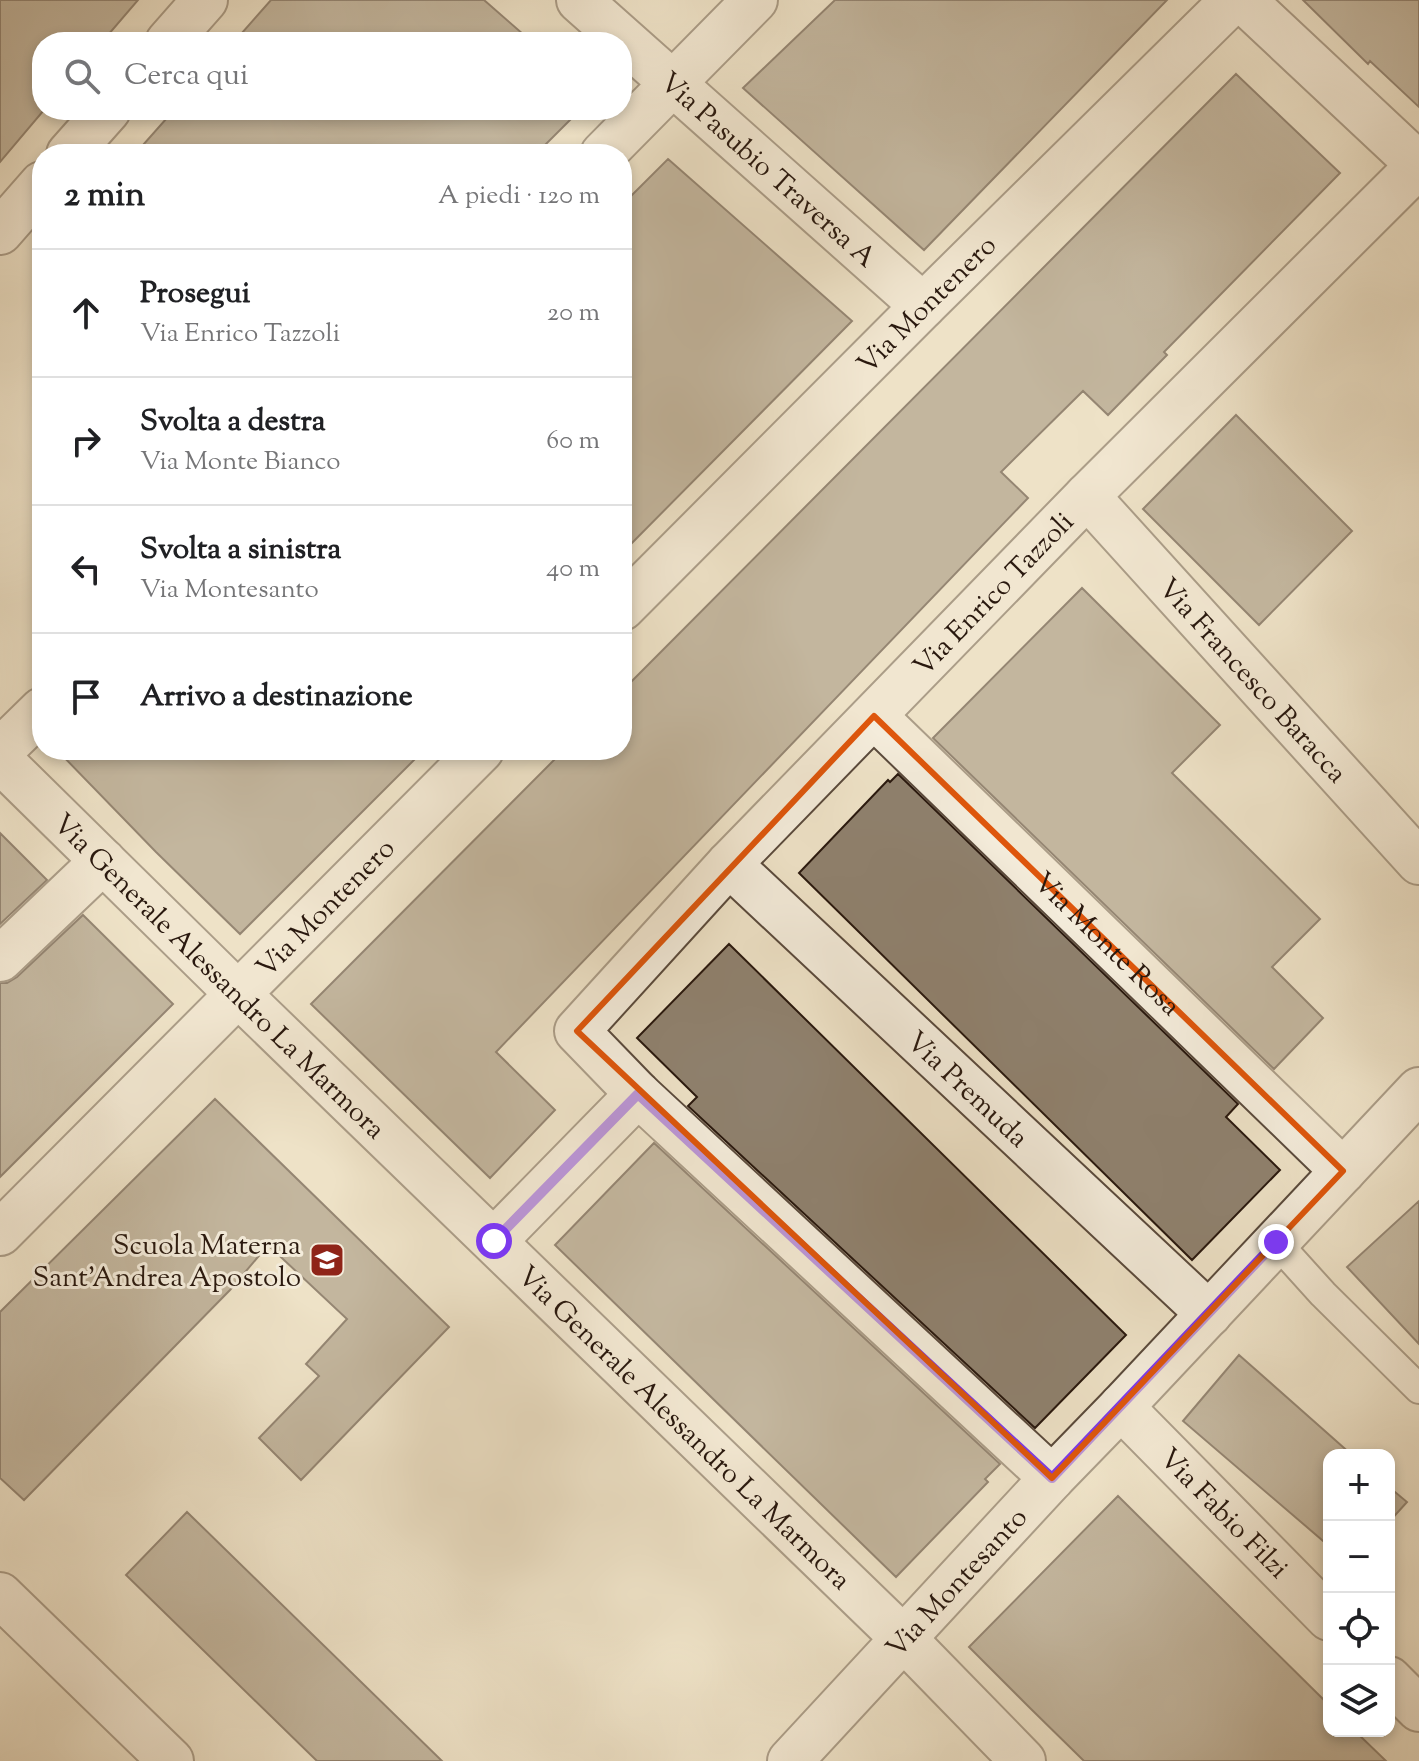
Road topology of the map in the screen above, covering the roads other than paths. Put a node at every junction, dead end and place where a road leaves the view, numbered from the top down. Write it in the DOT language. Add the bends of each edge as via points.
graph roads {
  1 [pos="205,0"];
  2 [pos="579,0"];
  3 [pos="755,0"];
  4 [pos="1233,0"];
  5 [pos="1243,0"];
  6 [pos="177,32"];
  7 [pos="616,32"];
  8 [pos="632,46"];
  9 [pos="674,83"];
  10 [pos="99,120"];
  11 [pos="78,144"];
  12 [pos="613,144"];
  13 [pos="1419,165"];
  14 [pos="32,195"];
  15 [pos="0,232"];
  16 [pos="923,306"];
  17 [pos="1087,496"];
  18 [pos="632,598"];
  19 [pos="874,716"];
  20 [pos="32,720"];
  21 [pos="0,751"];
  22 [pos="0,760"];
  23 [pos="471,760"];
  24 [pos="103,861"];
  25 [pos="1419,862"];
  26 [pos="729,864"];
  27 [pos="0,959"];
  28 [pos="238,994"];
  29 [pos="1419,1090"];
  30 [pos="638,1094"];
  31 [pos="1343,1171"];
  32 [pos="0,1233"];
  33 [pos="494,1241"];
  34 [pos="1276,1242"];
  35 [pos="1209,1314"];
  36 [pos="1419,1389"];
  37 [pos="1121,1407"];
  38 [pos="1052,1478"];
  39 [pos="0,1595"];
  40 [pos="1323,1612"];
  41 [pos="904,1639"];
  42 [pos="1395,1685"];
  43 [pos="1419,1709"];
  44 [pos="171,1761"];
  45 [pos="790,1761"];
  46 [pos="1023,1761"];
  1 -- 6 [label="street"];
  2 -- 7 [label="street, Via Pasubio Traversa A"];
  3 -- 9 [label="street"];
  4 -- 16 [label="street, Via Montenero"];
  5 -- 13 [label="street"];
  8 -- 9 [label="street, Via Pasubio Traversa A"];
  9 -- 12 [label="street"];
  9 -- 16 [label="street, Via Pasubio Traversa A"];
  10 -- 11 [label="street"];
  13 -- 17 [label="street, Via Enrico Tazzoli"];
  14 -- 15 [label="street"];
  16 -- 18 [label="street, Via Montenero"];
  17 -- 19 [label="street, Via Enrico Tazzoli"];
  17 -- 25 [label="street, Via Francesco Baracca"];
  19 -- 26 [label="street, Via Enrico Tazzoli"];
  19 -- 31 [label="street, Via Monte Rosa"];
  20 -- 21 [label="street"];
  22 -- 24 [label="street, Via Generale Alessandro La Marmora"];
  23 -- 28 [label="street, Via Montenero"];
  24 -- 27 [label="street"];
  24 -- 28 [label="street, Via Generale Alessandro La Marmora"];
  26 -- 30 [label="street, Via Enrico Tazzoli" via="577,1031"];
  26 -- 35 [label="street, Via Premuda"];
  28 -- 32 [label="street, Via Montenero"];
  28 -- 33 [label="street, Via Generale Alessandro La Marmora"];
  29 -- 31 [label="street, Via Montesanto"];
  30 -- 33 [label="street"];
  30 -- 38 [label="street"];
  31 -- 34 [label="street, Via Montesanto"];
  33 -- 41 [label="street, Via Generale Alessandro La Marmora"];
  34 -- 35 [label="street, Via Montesanto"];
  34 -- 36 [label="lane"];
  35 -- 37 [label="street, Via Montesanto"];
  37 -- 38 [label="street, Via Montesanto"];
  37 -- 40 [label="street, Via Fabio Filzi"];
  38 -- 41 [label="street, Via Montesanto"];
  39 -- 44 [label="street"];
  41 -- 45 [label="street, Via Montesanto"];
  41 -- 46 [label="street, Via Generale Alessandro La Marmora"];
  42 -- 43 [label="street"];
}
